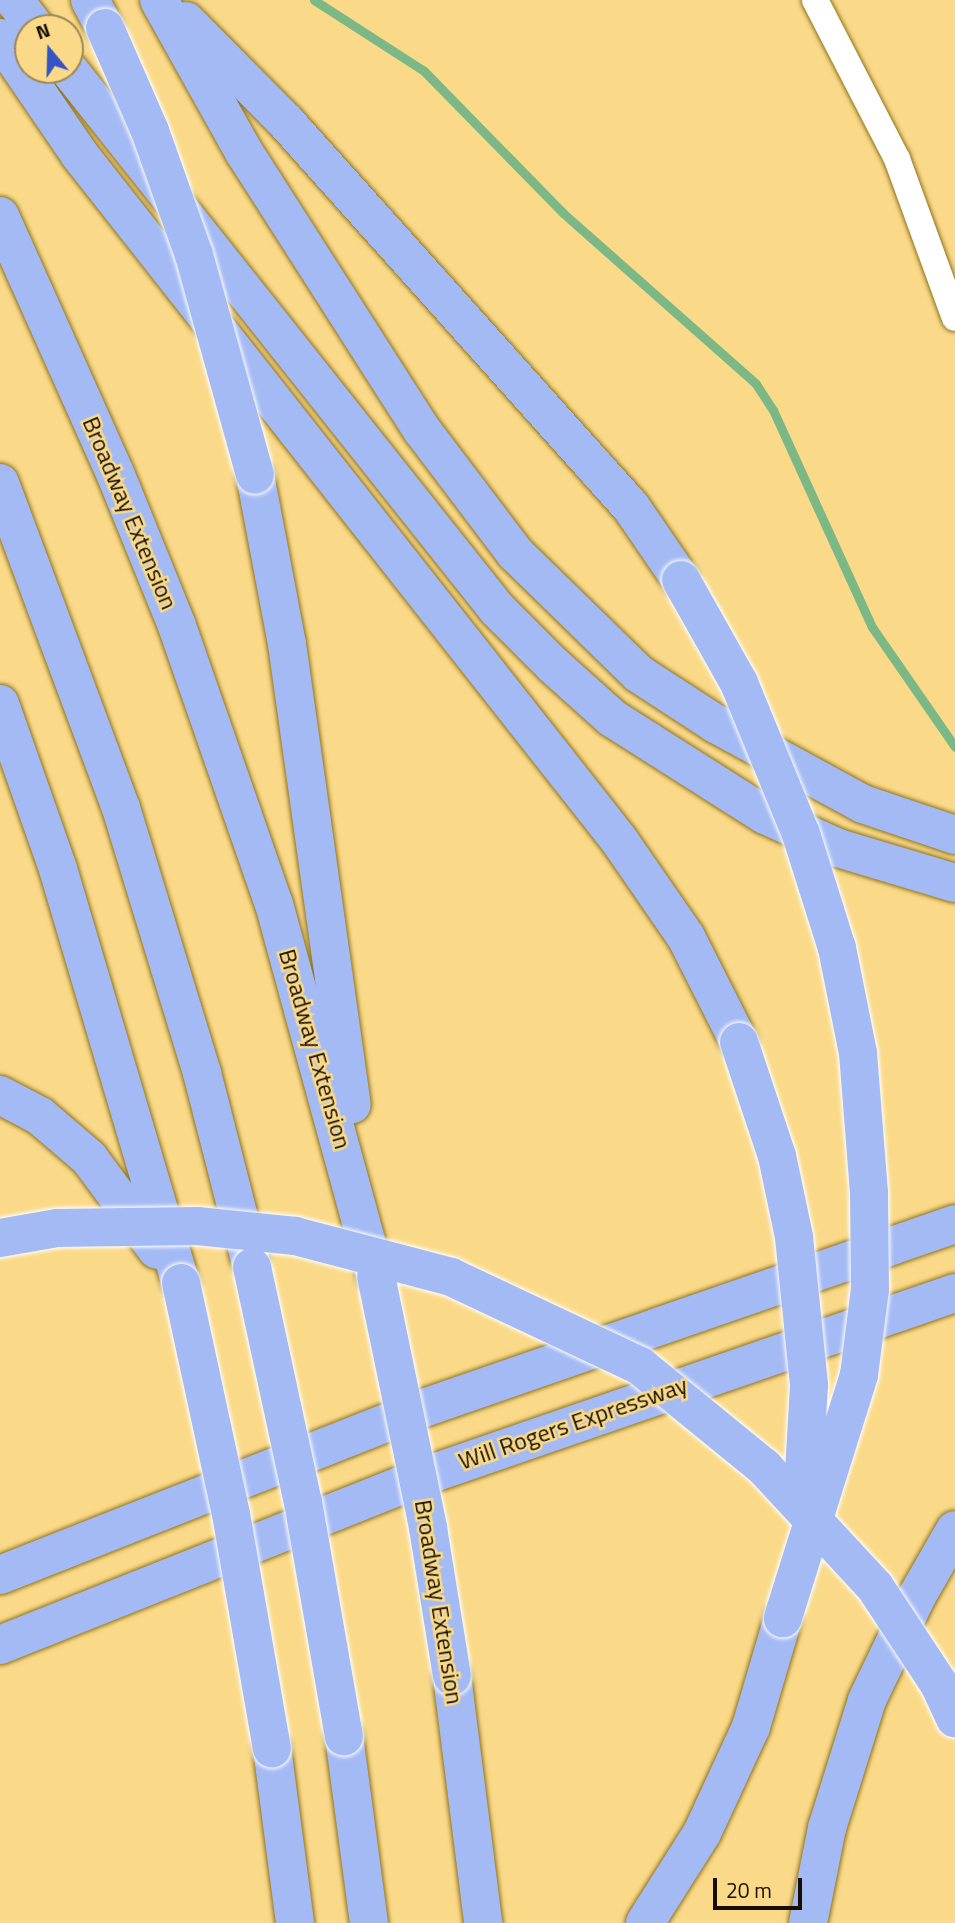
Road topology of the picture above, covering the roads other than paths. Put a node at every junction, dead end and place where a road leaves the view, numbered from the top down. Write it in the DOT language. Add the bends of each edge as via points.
graph roads {
  1 [pos="14,0"];
  2 [pos="159,0"];
  3 [pos="164,0"];
  4 [pos="815,0"];
  5 [pos="25,14"];
  6 [pos="97,14"];
  7 [pos="0,38"];
  8 [pos="80,84"];
  9 [pos="0,216"];
  10 [pos="955,318"];
  11 [pos="0,483"];
  12 [pos="0,704"];
  13 [pos="955,835"];
  14 [pos="955,883"];
  15 [pos="0,1095"];
  16 [pos="955,1224"];
  17 [pos="0,1238"];
  18 [pos="376,1276"];
  19 [pos="181,1283"];
  20 [pos="955,1293"];
  21 [pos="955,1530"];
  22 [pos="0,1575"];
  23 [pos="783,1618"];
  24 [pos="0,1645"];
  25 [pos="955,1718"];
  26 [pos="295,1923"];
  27 [pos="369,1923"];
  28 [pos="483,1923"];
  29 [pos="645,1923"];
  30 [pos="808,1923"];
  1 -- 5 [label="highway"];
  2 -- 13 [label="highway" via="244,152 422,430 515,553 639,674 716,724 863,804"];
  3 -- 23 [label="highway, bridge" via="286,122 631,507 681,580 744,694 801,834 837,948 858,1053 869,1193 870,1289 859,1375"];
  4 -- 10 [label="street" via="897,159"];
  6 -- 18 [label="highway, bridge" via="150,131 194,255 253,464 287,645"];
  7 -- 23 [label="highway, bridge" via="79,154 619,840 686,937 739,1042 777,1156 804,1316 809,1385 805,1463 797,1553"];
  8 -- 14 [label="highway" via="497,609 552,665 612,718 765,815 838,848"];
  9 -- 18 [label="highway, Broadway Extension" via="115,473 182,639 274,904"];
  11 -- 27 [label="highway, bridge" via="121,808 201,1073 252,1267 303,1502 344,1737"];
  12 -- 19 [label="highway" via="58,869"];
  15 -- 19 [label="highway" via="40,1116 89,1158"];
  16 -- 22 [label="highway" via="418,1410"];
  17 -- 25 [label="highway, bridge" via="57,1228 197,1226 295,1236 451,1277 640,1366 764,1467 875,1587 939,1684"];
  18 -- 28 [label="highway, Broadway Extension, bridge" via="428,1528"];
  19 -- 26 [label="highway, bridge" via="231,1514 272,1748"];
  20 -- 24 [label="highway, Will Rogers Expressway" via="422,1477"];
  21 -- 30 [label="highway" via="867,1700 834,1801"];
  23 -- 29 [label="highway" via="751,1727 702,1833"];
}
